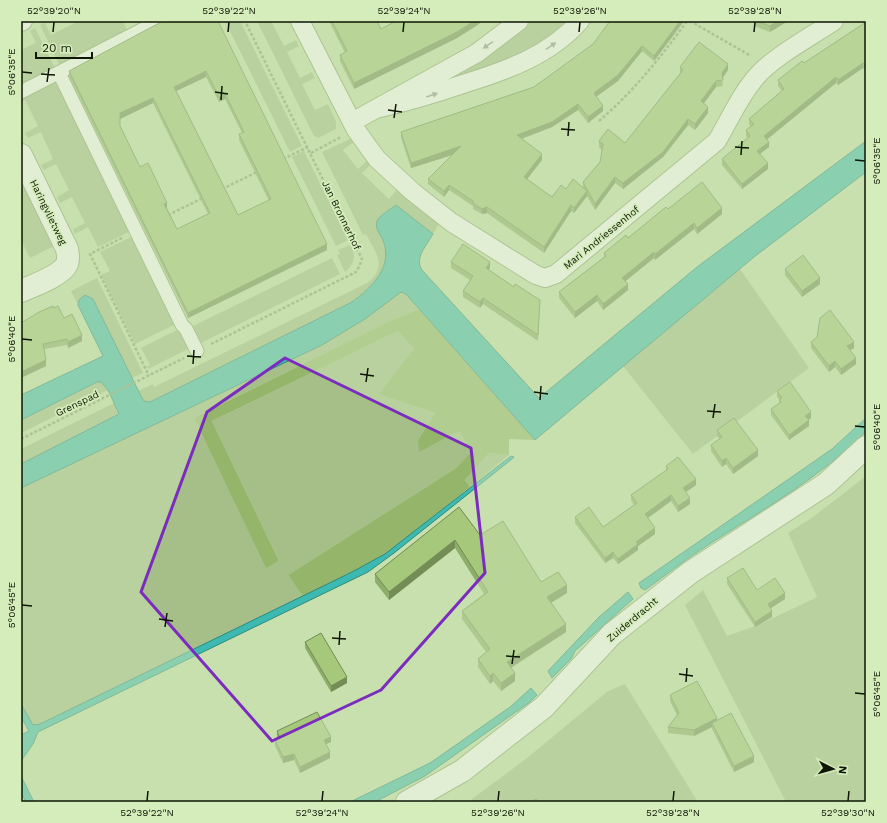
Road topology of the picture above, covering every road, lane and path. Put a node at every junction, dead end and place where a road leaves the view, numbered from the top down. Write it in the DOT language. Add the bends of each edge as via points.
graph roads {
  1 [pos="159,21"];
  2 [pos="245,21"];
  3 [pos="300,21"];
  4 [pos="519,21"];
  5 [pos="580,21"];
  6 [pos="687,21"];
  7 [pos="690,21"];
  8 [pos="834,21"];
  9 [pos="767,65"];
  10 [pos="59,73"];
  11 [pos="21,92"];
  12 [pos="380,108"];
  13 [pos="599,121"];
  14 [pos="354,126"];
  15 [pos="308,147"];
  16 [pos="311,153"];
  17 [pos="21,155"];
  18 [pos="280,160"];
  19 [pos="260,170"];
  20 [pos="219,190"];
  21 [pos="205,197"];
  22 [pos="163,218"];
  23 [pos="136,232"];
  24 [pos="21,292"];
  25 [pos="197,351"];
  26 [pos="149,376"];
  27 [pos="140,381"];
  28 [pos="21,439"];
  29 [pos="866,447"];
  30 [pos="407,802"];
  1 -- 10 [label="street"];
  2 -- 15 [label="path, Jan Bronnerhof"];
  3 -- 14 [label="street, Mari Andriessenhof"];
  4 -- 12 [label="street, one-way" via="477,53"];
  12 -- 5 [label="street, one-way" via="417,100 514,67 554,44"];
  6 -- 13 [label="path" via="653,67"];
  7 -- 9 [label="path"];
  8 -- 9 [label="street, Mari Andriessenhof"];
  9 -- 14 [label="street, Mari Andriessenhof" via="748,88 717,141 556,274 545,278 536,276 451,222 418,196 377,159"];
  10 -- 11 [label="street"];
  10 -- 23 [label="street"];
  12 -- 14 [label="street"];
  14 -- 16 [label="path"];
  15 -- 16 [label="path, Jan Bronnerhof"];
  15 -- 18 [label="path"];
  16 -- 25 [label="path, Jan Bronnerhof" via="361,255 362,262 359,268 356,272"];
  17 -- 24 [label="street, Haringvlietweg" via="67,249 68,256 67,264 58,273"];
  19 -- 20 [label="path"];
  21 -- 22 [label="path"];
  23 -- 25 [label="street"];
  23 -- 26 [label="path" via="90,254"];
  25 -- 26 [label="path, Jan Bronnerhof"];
  26 -- 27 [label="path, Jan Bronnerhof"];
  27 -- 28 [label="path, Grenspad"];
  29 -- 30 [label="street, Zuiderdracht" via="826,484 690,572 612,634 544,707 462,771"];
}
